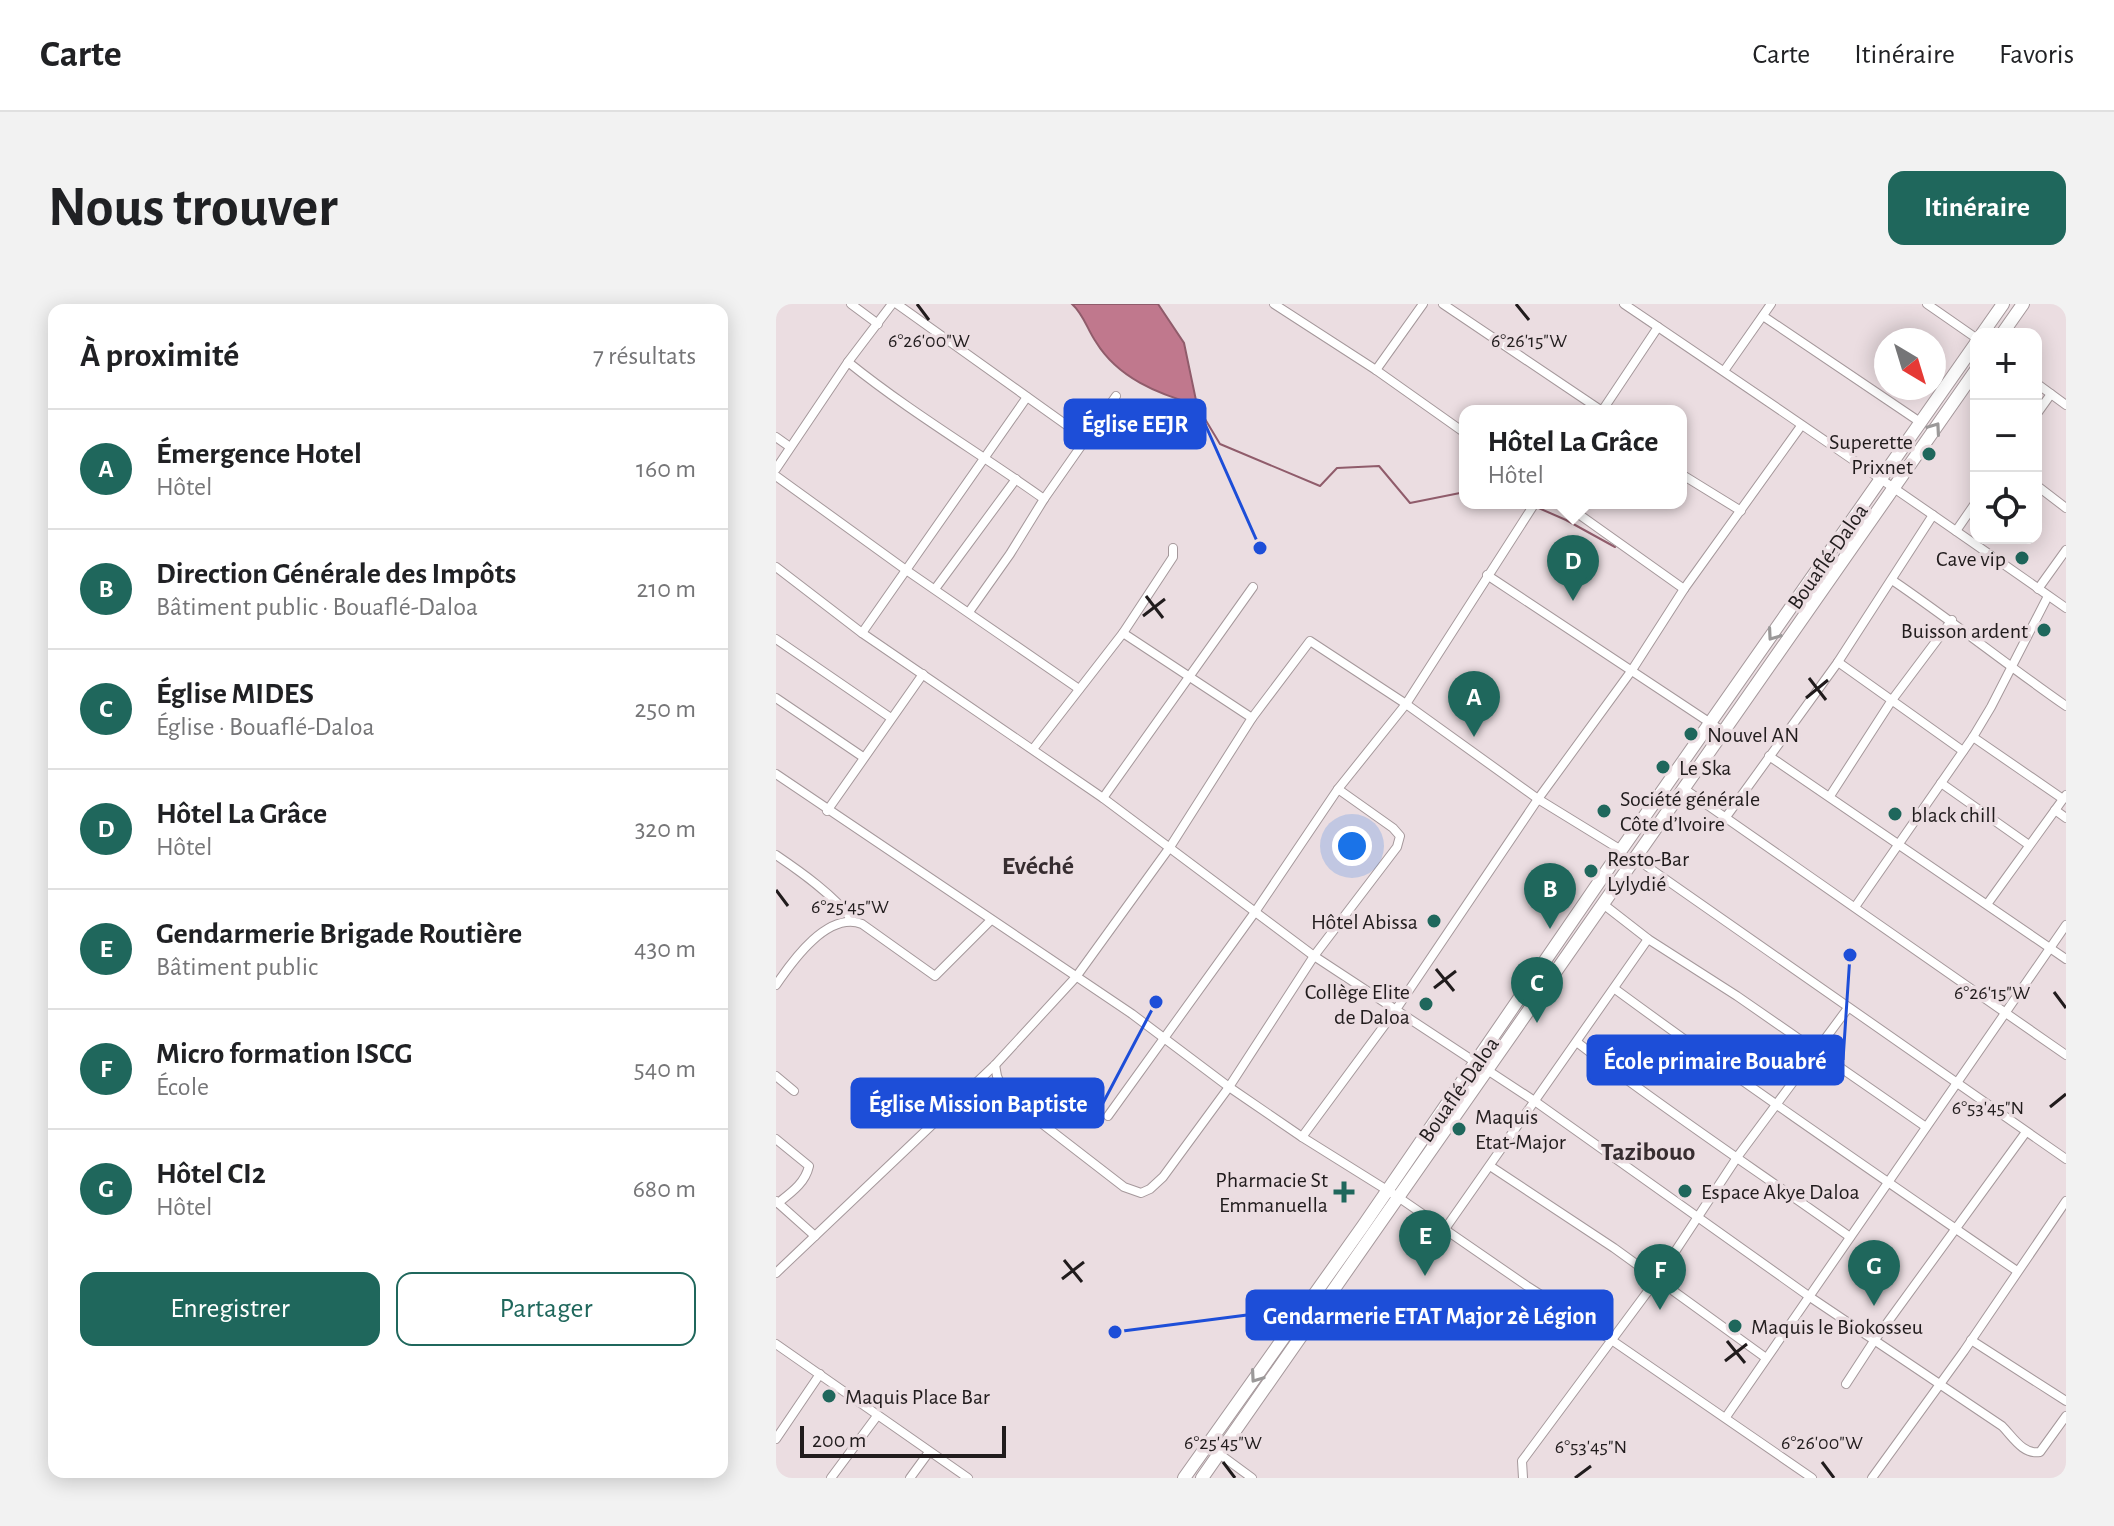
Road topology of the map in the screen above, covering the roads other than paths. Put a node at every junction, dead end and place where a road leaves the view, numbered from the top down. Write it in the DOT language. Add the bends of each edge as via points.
graph roads {
  1 [pos="851,304"];
  2 [pos="895,304"];
  3 [pos="1274,304"];
  4 [pos="1423,304"];
  5 [pos="1443,304"];
  6 [pos="1624,304"];
  7 [pos="1771,304"];
  8 [pos="1927,304"];
  9 [pos="2003,304"];
  10 [pos="2023,304"];
  11 [pos="1763,316"];
  12 [pos="878,324"];
  13 [pos="1658,327"];
  14 [pos="1986,328"];
  15 [pos="2006,328"];
  16 [pos="1970,336"];
  17 [pos="1970,350"];
  18 [pos="848,362"];
  19 [pos="1376,370"];
  20 [pos="1724,371"];
  21 [pos="1970,379"];
  22 [pos="2042,387"];
  23 [pos="2051,394"];
  24 [pos="1116,396"];
  25 [pos="1027,397"];
  26 [pos="1593,405"];
  27 [pos="1606,405"];
  28 [pos="2066,405"];
  29 [pos="2042,407"];
  30 [pos="1920,422"];
  31 [pos="1801,426"];
  32 [pos="1459,429"];
  33 [pos="776,437"];
  34 [pos="1086,439"];
  35 [pos="790,447"];
  36 [pos="985,457"];
  37 [pos="776,469"];
  38 [pos="776,476"];
  39 [pos="1687,478"];
  40 [pos="1881,478"];
  41 [pos="1016,479"];
  42 [pos="1894,487"];
  43 [pos="2042,490"];
  44 [pos="1044,499"];
  45 [pos="2066,508"];
  46 [pos="1531,509"];
  47 [pos="1571,509"];
  48 [pos="1741,511"];
  49 [pos="1970,511"];
  50 [pos="1933,515"];
  51 [pos="1956,531"];
  52 [pos="1173,548"];
  53 [pos="2066,550"];
  54 [pos="776,568"];
  55 [pos="906,570"];
  56 [pos="1487,575"];
  57 [pos="1892,580"];
  58 [pos="1253,587"];
  59 [pos="935,589"];
  60 [pos="1684,589"];
  61 [pos="2038,589"];
  62 [pos="2048,596"];
  63 [pos="2066,608"];
  64 [pos="969,612"];
  65 [pos="1952,620"];
  66 [pos="862,633"];
  67 [pos="1123,633"];
  68 [pos="776,639"];
  69 [pos="1838,662"];
  70 [pos="2011,668"];
  71 [pos="1632,670"];
  72 [pos="923,674"];
  73 [pos="1187,678"];
  74 [pos="1079,689"];
  75 [pos="776,698"];
  76 [pos="1892,700"];
  77 [pos="1406,704"];
  78 [pos="2066,706"];
  79 [pos="891,718"];
  80 [pos="1252,718"];
  81 [pos="1710,723"];
  82 [pos="1724,732"];
  83 [pos="1973,737"];
  84 [pos="1033,749"];
  85 [pos="1963,751"];
  86 [pos="1769,756"];
  87 [pos="863,757"];
  88 [pos="776,774"];
  89 [pos="1941,783"];
  90 [pos="1683,788"];
  91 [pos="1338,789"];
  92 [pos="1830,796"];
  93 [pos="2064,797"];
  94 [pos="1103,798"];
  95 [pos="1538,799"];
  96 [pos="2055,810"];
  97 [pos="827,811"];
  98 [pos="1726,817"];
  99 [pos="2066,818"];
  100 [pos="1900,843"];
  101 [pos="2029,845"];
  102 [pos="1170,847"];
  103 [pos="1621,850"];
  104 [pos="776,855"];
  105 [pos="1635,858"];
  106 [pos="1988,903"];
  107 [pos="1603,904"];
  108 [pos="1855,907"];
  109 [pos="1255,912"];
  110 [pos="852,920"];
  111 [pos="991,920"];
  112 [pos="2066,925"];
  113 [pos="1648,939"];
  114 [pos="2050,947"];
  115 [pos="1314,956"];
  116 [pos="2066,959"];
  117 [pos="1076,977"];
  118 [pos="776,985"];
  119 [pos="1615,989"];
  120 [pos="1848,1008"];
  121 [pos="1395,1011"];
  122 [pos="2004,1012"];
  123 [pos="1164,1036"];
  124 [pos="1578,1043"];
  125 [pos="1815,1052"];
  126 [pos="2066,1055"];
  127 [pos="995,1065"];
  128 [pos="1481,1067"];
  129 [pos="776,1076"];
  130 [pos="1956,1082"];
  131 [pos="1229,1087"];
  132 [pos="794,1091"];
  133 [pos="1536,1102"];
  134 [pos="1776,1104"];
  135 [pos="1108,1116"];
  136 [pos="1926,1127"];
  137 [pos="2026,1132"];
  138 [pos="1302,1137"];
  139 [pos="776,1139"];
  140 [pos="1738,1156"];
  141 [pos="2066,1159"];
  142 [pos="1490,1166"];
  143 [pos="1888,1181"];
  144 [pos="1393,1194"];
  145 [pos="2066,1201"];
  146 [pos="777,1202"];
  147 [pos="1698,1217"];
  148 [pos="1445,1229"];
  149 [pos="1956,1229"];
  150 [pos="815,1236"];
  151 [pos="1850,1237"];
  152 [pos="2017,1271"];
  153 [pos="776,1273"];
  154 [pos="1657,1279"];
  155 [pos="1810,1297"];
  156 [pos="1610,1339"];
  157 [pos="1971,1340"];
  158 [pos="1874,1341"];
  159 [pos="776,1344"];
  160 [pos="1766,1358"];
  161 [pos="820,1374"];
  162 [pos="1846,1384"];
  163 [pos="1939,1385"];
  164 [pos="2066,1401"];
  165 [pos="877,1416"];
  166 [pos="2066,1416"];
  167 [pos="1726,1417"];
  168 [pos="780,1425"];
  169 [pos="776,1439"];
  170 [pos="929,1452"];
  171 [pos="1218,1453"];
  172 [pos="831,1478"];
  173 [pos="910,1478"];
  174 [pos="968,1478"];
  175 [pos="1184,1478"];
  176 [pos="1202,1478"];
  177 [pos="1252,1478"];
  178 [pos="1523,1478"];
  179 [pos="1812,1478"];
  180 [pos="1872,1478"];
  1 -- 12 [label="street"];
  2 -- 12 [label="street"];
  2 -- 25 [label="street"];
  3 -- 19 [label="street"];
  4 -- 19 [label="street"];
  5 -- 26 [label="street"];
  6 -- 13 [label="street"];
  7 -- 11 [label="street"];
  8 -- 16 [label="street"];
  9 -- 14 [label="highway"];
  10 -- 15 [label="highway"];
  11 -- 20 [label="street"];
  11 -- 30 [label="street"];
  12 -- 18 [label="street"];
  13 -- 20 [label="street"];
  13 -- 27 [label="street"];
  17 -- 30 [label="highway, Bouaflé-Daloa"];
  18 -- 35 [label="street"];
  18 -- 36 [label="street" via="908,409"];
  19 -- 32 [label="street"];
  20 -- 31 [label="street"];
  42 -- 21 [label="highway, Bouaflé-Daloa, one-way"];
  22 -- 23 [label="street"];
  23 -- 28 [label="street"];
  23 -- 29 [label="street"];
  24 -- 34 [label="street"];
  25 -- 34 [label="street"];
  25 -- 36 [label="street"];
  30 -- 40 [label="highway, Bouaflé-Daloa"];
  31 -- 40 [label="street"];
  31 -- 48 [label="street"];
  33 -- 35 [label="street"];
  34 -- 44 [label="street"];
  35 -- 37 [label="street"];
  36 -- 41 [label="street"];
  36 -- 55 [label="street"];
  38 -- 55 [label="street"];
  39 -- 48 [label="street"];
  40 -- 42 [label="street"];
  40 -- 81 [label="highway, Bouaflé-Daloa, one-way"];
  41 -- 44 [label="street"];
  41 -- 59 [label="street"];
  42 -- 50 [label="street"];
  42 -- 82 [label="highway, Bouaflé-Daloa"];
  43 -- 45 [label="street"];
  44 -- 64 [label="street"];
  46 -- 56 [label="street"];
  47 -- 60 [label="street"];
  48 -- 60 [label="street"];
  49 -- 51 [label="street"];
  50 -- 51 [label="street"];
  50 -- 57 [label="street"];
  51 -- 61 [label="street"];
  52 -- 67 [label="street" via="1173,557"];
  53 -- 61 [label="street"];
  54 -- 66 [label="street"];
  55 -- 59 [label="street"];
  55 -- 66 [label="street"];
  56 -- 71 [label="street"];
  56 -- 77 [label="street"];
  57 -- 65 [label="street"];
  57 -- 69 [label="street"];
  58 -- 73 [label="street"];
  59 -- 64 [label="street"];
  60 -- 71 [label="street"];
  61 -- 62 [label="street"];
  62 -- 63 [label="street"];
  62 -- 70 [label="street"];
  64 -- 74 [label="street"];
  65 -- 70 [label="street"];
  65 -- 76 [label="street"];
  66 -- 72 [label="street"];
  67 -- 73 [label="street"];
  67 -- 74 [label="street"];
  68 -- 79 [label="street"];
  69 -- 76 [label="street"];
  69 -- 86 [label="street"];
  70 -- 78 [label="street"];
  70 -- 83 [label="street"];
  71 -- 81 [label="street"];
  71 -- 95 [label="street"];
  72 -- 79 [label="street"];
  72 -- 84 [label="street"];
  73 -- 80 [label="street"];
  73 -- 94 [label="street"];
  74 -- 84 [label="street"];
  75 -- 87 [label="street"];
  76 -- 85 [label="street"];
  76 -- 92 [label="street"];
  77 -- 80 [label="street" via="1310,641"];
  77 -- 91 [label="street"];
  77 -- 95 [label="street"];
  79 -- 87 [label="street"];
  80 -- 102 [label="street"];
  81 -- 82 [label="street"];
  81 -- 103 [label="highway, Bouaflé-Daloa"];
  82 -- 90 [label="highway, Bouaflé-Daloa"];
  83 -- 85 [label="street"];
  83 -- 93 [label="street"];
  84 -- 94 [label="street"];
  85 -- 89 [label="street"];
  86 -- 92 [label="street"];
  86 -- 98 [label="street"];
  87 -- 97 [label="street"];
  88 -- 97 [label="street"];
  89 -- 100 [label="street"];
  89 -- 101 [label="street"];
  90 -- 98 [label="street"];
  90 -- 105 [label="highway, Bouaflé-Daloa"];
  91 -- 109 [label="street"];
  91 -- 115 [label="street" via="1400,836"];
  92 -- 100 [label="street"];
  93 -- 96 [label="street"];
  94 -- 102 [label="street"];
  95 -- 103 [label="street"];
  95 -- 121 [label="street"];
  96 -- 99 [label="street"];
  96 -- 101 [label="street"];
  97 -- 111 [label="street"];
  98 -- 108 [label="street"];
  100 -- 106 [label="street"];
  100 -- 108 [label="street"];
  101 -- 106 [label="street"];
  102 -- 109 [label="street"];
  102 -- 117 [label="street"];
  103 -- 128 [label="highway, Bouaflé-Daloa"];
  104 -- 110 [label="street" via="839,902"];
  105 -- 107 [label="highway, Bouaflé-Daloa"];
  105 -- 120 [label="street"];
  106 -- 114 [label="street"];
  107 -- 113 [label="street"];
  107 -- 128 [label="highway, Bouaflé-Daloa"];
  108 -- 122 [label="street"];
  109 -- 115 [label="street"];
  109 -- 123 [label="street"];
  110 -- 111 [label="street" via="935,976"];
  110 -- 118 [label="street" via="816,939"];
  111 -- 117 [label="street"];
  112 -- 114 [label="street"];
  113 -- 119 [label="street"];
  113 -- 125 [label="street"];
  114 -- 116 [label="street"];
  114 -- 122 [label="street"];
  115 -- 121 [label="street"];
  115 -- 131 [label="street"];
  117 -- 123 [label="street"];
  117 -- 127 [label="street"];
  119 -- 124 [label="street"];
  119 -- 134 [label="street"];
  120 -- 125 [label="street"];
  120 -- 130 [label="street"];
  121 -- 128 [label="street"];
  121 -- 138 [label="street"];
  122 -- 126 [label="street"];
  122 -- 130 [label="street"];
  123 -- 131 [label="street"];
  123 -- 135 [label="street"];
  124 -- 133 [label="street"];
  124 -- 140 [label="street" via="1657,1104"];
  125 -- 134 [label="street"];
  125 -- 136 [label="street"];
  127 -- 131 [label="street" via="1009,1104 1027,1112 1107,1176 1141,1193 1163,1177"];
  127 -- 150 [label="street"];
  128 -- 133 [label="street"];
  128 -- 144 [label="highway, Bouaflé-Daloa"];
  129 -- 132 [label="street"];
  130 -- 136 [label="street"];
  130 -- 137 [label="street"];
  131 -- 138 [label="street"];
  133 -- 142 [label="street"];
  133 -- 147 [label="street"];
  134 -- 140 [label="street"];
  134 -- 143 [label="street"];
  136 -- 143 [label="street"];
  137 -- 141 [label="street"];
  137 -- 149 [label="street"];
  138 -- 144 [label="street"];
  139 -- 146 [label="street" via="809,1166 806,1177"];
  140 -- 147 [label="street"];
  140 -- 151 [label="street"];
  142 -- 148 [label="street"];
  142 -- 154 [label="street"];
  143 -- 149 [label="street"];
  143 -- 151 [label="street"];
  144 -- 148 [label="street"];
  144 -- 171 [label="highway, Bouaflé-Daloa"];
  144 -- 175 [label="highway, Bouaflé-Daloa, one-way"];
  145 -- 152 [label="street"];
  146 -- 150 [label="street"];
  147 -- 154 [label="street"];
  147 -- 155 [label="street"];
  148 -- 156 [label="street"];
  149 -- 152 [label="street"];
  149 -- 158 [label="street"];
  150 -- 153 [label="street"];
  151 -- 155 [label="street"];
  152 -- 157 [label="street"];
  154 -- 156 [label="street"];
  154 -- 160 [label="street"];
  155 -- 158 [label="street"];
  155 -- 160 [label="street"];
  156 -- 167 [label="street"];
  156 -- 178 [label="street" via="1522,1461"];
  157 -- 163 [label="street"];
  157 -- 164 [label="street"];
  158 -- 162 [label="street"];
  158 -- 163 [label="street"];
  159 -- 161 [label="street"];
  160 -- 167 [label="street"];
  161 -- 165 [label="street"];
  161 -- 168 [label="street"];
  163 -- 166 [label="street" via="2002,1426 2031,1453 2042,1450"];
  163 -- 180 [label="street"];
  165 -- 170 [label="street"];
  165 -- 172 [label="street"];
  167 -- 179 [label="street"];
  168 -- 169 [label="street"];
  170 -- 173 [label="street"];
  170 -- 174 [label="street"];
  171 -- 176 [label="highway, Bouaflé-Daloa"];
  171 -- 177 [label="street"];
}
